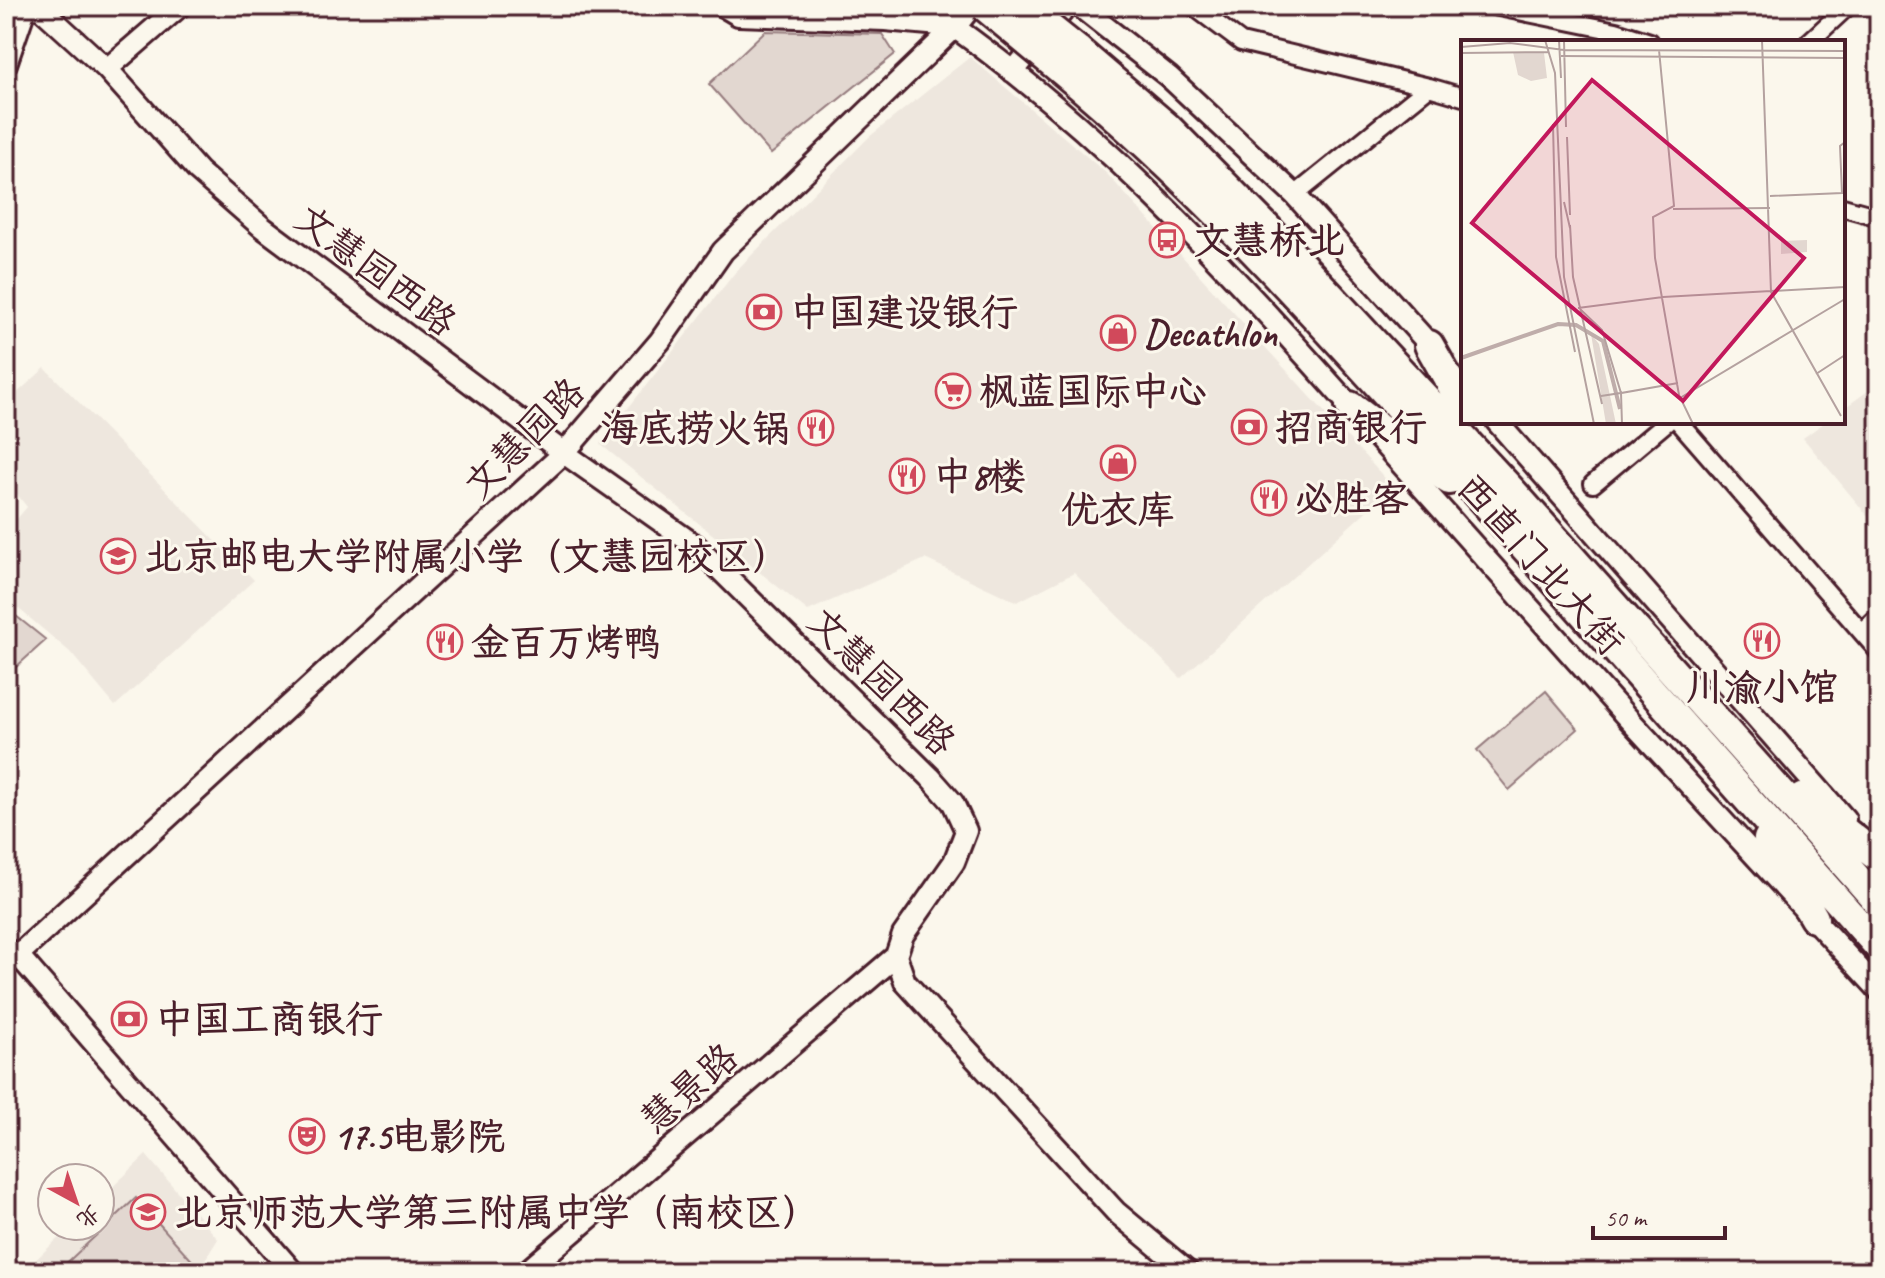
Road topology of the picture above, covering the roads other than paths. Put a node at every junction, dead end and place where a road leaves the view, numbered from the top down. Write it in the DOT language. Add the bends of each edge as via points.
graph roads {
  1 [pos="26,6"];
  2 [pos="38,6"];
  3 [pos="180,6"];
  4 [pos="723,6"];
  5 [pos="924,6"];
  6 [pos="972,6"];
  7 [pos="984,6"];
  8 [pos="1022,6"];
  9 [pos="1067,6"];
  10 [pos="1079,6"];
  11 [pos="1193,6"];
  12 [pos="1494,6"];
  13 [pos="1848,6"];
  14 [pos="955,27"];
  15 [pos="1614,36"];
  16 [pos="1638,40"];
  17 [pos="1811,40"];
  18 [pos="1068,59"];
  19 [pos="6,64"];
  20 [pos="107,69"];
  21 [pos="1013,72"];
  22 [pos="1429,87"];
  23 [pos="1461,96"];
  24 [pos="1295,195"];
  25 [pos="1845,208"];
  26 [pos="1879,217"];
  27 [pos="1429,345"];
  28 [pos="1461,381"];
  29 [pos="1461,401"];
  30 [pos="1350,406"];
  31 [pos="1474,424"];
  32 [pos="1499,424"];
  33 [pos="1665,424"];
  34 [pos="1681,424"];
  35 [pos="564,453"];
  36 [pos="1593,484"];
  37 [pos="1511,490"];
  38 [pos="1500,519"];
  39 [pos="1879,616"];
  40 [pos="1862,632"];
  41 [pos="1879,652"];
  42 [pos="1743,769"];
  43 [pos="1877,857"];
  44 [pos="1879,903"];
  45 [pos="1814,918"];
  46 [pos="1879,947"];
  47 [pos="896,956"];
  48 [pos="10,957"];
  49 [pos="1879,990"];
  50 [pos="293,1272"];
  51 [pos="526,1272"];
  52 [pos="1188,1272"];
  1 -- 19 [label="street"];
  2 -- 20 [label="street, 文慧园西路"];
  3 -- 20 [label="street"];
  4 -- 14 [label="street" via="738,15"];
  5 -- 14 [label="street, 西直门北大街"];
  6 -- 14 [label="street, 文慧园路"];
  7 -- 18 [label="highway, 西直门北大街, bridge"];
  8 -- 18 [label="highway, 西直门北大街, bridge"];
  9 -- 21 [label="street"];
  10 -- 24 [label="street" via="1169,77"];
  11 -- 22 [label="street" via="1241,42"];
  12 -- 15 [label="street"];
  13 -- 17 [label="street"];
  14 -- 21 [label="street, 西直门北大街"];
  14 -- 35 [label="street, 文慧园路" via="723,251 660,341"];
  15 -- 16 [label="street"];
  18 -- 37 [label="highway, 西直门北大街" via="1168,128"];
  18 -- 38 [label="highway, 西直门北大街" via="1251,244"];
  20 -- 35 [label="street, 文慧园西路" via="198,171 262,227"];
  21 -- 30 [label="street, 西直门北大街" via="1121,161"];
  22 -- 23 [label="street"];
  22 -- 24 [label="street"];
  24 -- 27 [label="street"];
  25 -- 26 [label="street"];
  27 -- 28 [label="street"];
  27 -- 29 [label="highway"];
  30 -- 38 [label="highway"];
  30 -- 45 [label="street, 西直门北大街"];
  31 -- 37 [label="highway"];
  32 -- 43 [label="street, 西直门北大街"];
  33 -- 36 [label="street"];
  34 -- 40 [label="street"];
  35 -- 47 [label="street, 文慧园西路" via="696,546 953,803 966,831 954,862 903,935"];
  35 -- 48 [label="street, 文慧园路"];
  37 -- 42 [label="highway, 西直门北大街"];
  38 -- 42 [label="highway, 西直门北大街"];
  39 -- 40 [label="street"];
  40 -- 41 [label="street"];
  42 -- 43 [label="highway"];
  42 -- 44 [label="highway, 西直门北大街"];
  42 -- 45 [label="highway"];
  42 -- 46 [label="highway, 西直门北大街" via="1824,885"];
  45 -- 49 [label="street, 西直门北大街"];
  47 -- 51 [label="street, 慧景路"];
  47 -- 52 [label="street" via="905,982 1116,1212"];
  48 -- 50 [label="street"];
}
